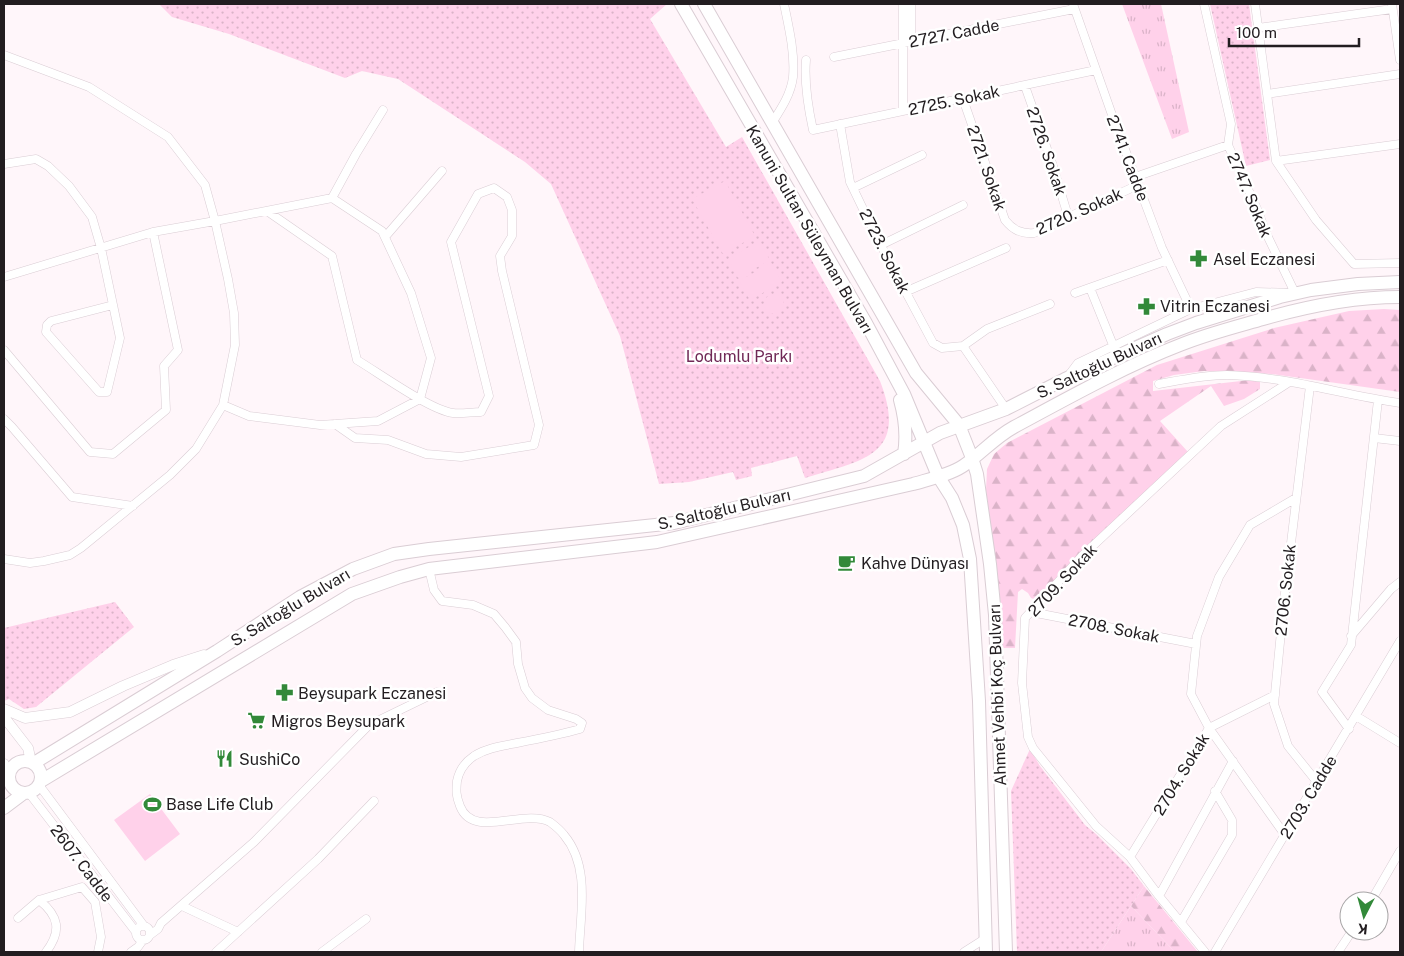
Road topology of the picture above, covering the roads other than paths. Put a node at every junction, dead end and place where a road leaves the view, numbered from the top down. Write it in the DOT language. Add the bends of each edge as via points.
graph roads {
  1 [pos="681,4"];
  2 [pos="704,4"];
  3 [pos="784,4"];
  4 [pos="903,4"];
  5 [pos="911,4"];
  6 [pos="1204,4"];
  7 [pos="1255,4"];
  8 [pos="1073,6"];
  9 [pos="1392,6"];
  10 [pos="1258,28"];
  11 [pos="911,41"];
  12 [pos="903,43"];
  13 [pos="4,55"];
  14 [pos="834,56"];
  15 [pos="806,60"];
  16 [pos="1400,60"];
  17 [pos="1096,70"];
  18 [pos="1400,74"];
  19 [pos="1025,86"];
  20 [pos="1267,94"];
  21 [pos="963,99"];
  22 [pos="383,110"];
  23 [pos="903,111"];
  24 [pos="772,123"];
  25 [pos="840,124"];
  26 [pos="1400,144"];
  27 [pos="1228,145"];
  28 [pos="922,155"];
  29 [pos="1276,161"];
  30 [pos="4,164"];
  31 [pos="442,171"];
  32 [pos="1137,181"];
  33 [pos="853,188"];
  34 [pos="332,198"];
  35 [pos="963,205"];
  36 [pos="267,211"];
  37 [pos="1068,216"];
  38 [pos="215,221"];
  39 [pos="153,232"];
  40 [pos="1018,232"];
  41 [pos="385,237"];
  42 [pos="881,245"];
  43 [pos="101,248"];
  44 [pos="1006,248"];
  45 [pos="1168,260"];
  46 [pos="1400,263"];
  47 [pos="4,277"];
  48 [pos="1400,282"];
  49 [pos="1090,288"];
  50 [pos="906,292"];
  51 [pos="1075,293"];
  52 [pos="1294,293"];
  53 [pos="1400,297"];
  54 [pos="1050,304"];
  55 [pos="113,305"];
  56 [pos="1191,309"];
  57 [pos="1113,345"];
  58 [pos="963,346"];
  59 [pos="4,350"];
  60 [pos="896,378"];
  61 [pos="1065,379"];
  62 [pos="1288,383"];
  63 [pos="1158,384"];
  64 [pos="1310,386"];
  65 [pos="420,399"];
  66 [pos="1378,400"];
  67 [pos="1400,403"];
  68 [pos="223,405"];
  69 [pos="1006,409"];
  70 [pos="4,419"];
  71 [pos="335,424"];
  72 [pos="959,425"];
  73 [pos="1374,438"];
  74 [pos="924,441"];
  75 [pos="966,441"];
  76 [pos="1400,441"];
  77 [pos="904,454"];
  78 [pos="930,458"];
  79 [pos="972,458"];
  80 [pos="938,476"];
  81 [pos="1296,498"];
  82 [pos="133,506"];
  83 [pos="4,559"];
  84 [pos="429,570"];
  85 [pos="1400,582"];
  86 [pos="1031,612"];
  87 [pos="1352,636"];
  88 [pos="1196,644"];
  89 [pos="1399,646"];
  90 [pos="217,651"];
  91 [pos="437,692"];
  92 [pos="1275,695"];
  93 [pos="4,709"];
  94 [pos="1356,716"];
  95 [pos="4,717"];
  96 [pos="1209,728"];
  97 [pos="1349,729"];
  98 [pos="1400,743"];
  99 [pos="1233,761"];
  100 [pos="32,763"];
  101 [pos="6,776"];
  102 [pos="1317,782"];
  103 [pos="33,788"];
  104 [pos="1215,791"];
  105 [pos="374,801"];
  106 [pos="4,808"];
  107 [pos="1285,835"];
  108 [pos="81,841"];
  109 [pos="71,848"];
  110 [pos="1400,851"];
  111 [pos="1130,857"];
  112 [pos="1377,891"];
  113 [pos="1159,896"];
  114 [pos="39,900"];
  115 [pos="182,906"];
  116 [pos="18,918"];
  117 [pos="366,919"];
  118 [pos="1181,922"];
  119 [pos="148,929"];
  120 [pos="238,932"];
  121 [pos="139,937"];
  122 [pos="986,938"];
  123 [pos="1345,941"];
  124 [pos="46,952"];
  125 [pos="98,952"];
  126 [pos="131,952"];
  127 [pos="216,952"];
  128 [pos="322,952"];
  129 [pos="579,952"];
  130 [pos="964,952"];
  131 [pos="986,952"];
  132 [pos="1006,952"];
  133 [pos="1205,952"];
  134 [pos="1215,952"];
  135 [pos="1338,952"];
  1 -- 60 [label="main road, Kanuni Sultan Süleyman Bulvarı"];
  2 -- 24 [label="main road, Kanuni Sultan Süleyman Bulvarı"];
  3 -- 24 [label="street" via="793,51 793,78 786,100"];
  4 -- 12 [label="street"];
  5 -- 11 [label="street"];
  6 -- 27 [label="street, 2747. Sokak" via="1231,124"];
  7 -- 10 [label="street"];
  8 -- 11 [label="street, 2727. Cadde"];
  8 -- 17 [label="street, 2741. Cadde"];
  9 -- 10 [label="street"];
  9 -- 16 [label="street"];
  10 -- 20 [label="street"];
  11 -- 12 [label="street, 2727. Cadde"];
  12 -- 14 [label="street, 2727. Cadde"];
  12 -- 23 [label="street"];
  13 -- 38 [label="street" via="89,87 168,138 205,185"];
  15 -- 25 [label="street, 2725. Sokak" via="806,90 813,130"];
  17 -- 19 [label="street, 2725. Sokak"];
  17 -- 32 [label="street, 2741. Cadde"];
  18 -- 20 [label="street"];
  19 -- 21 [label="street, 2725. Sokak"];
  19 -- 37 [label="street, 2726. Sokak"];
  20 -- 29 [label="street"];
  21 -- 23 [label="street, 2725. Sokak"];
  21 -- 40 [label="street, 2721. Sokak" via="1005,220"];
  22 -- 34 [label="street"];
  23 -- 25 [label="street, 2725. Sokak"];
  24 -- 72 [label="main road, Kanuni Sultan Süleyman Bulvarı" via="916,373"];
  25 -- 33 [label="street, 2723. Sokak"];
  26 -- 29 [label="street"];
  27 -- 32 [label="street, 2720. Sokak"];
  27 -- 52 [label="street, 2747. Sokak"];
  28 -- 33 [label="street"];
  29 -- 46 [label="street" via="1316,220 1354,264"];
  30 -- 43 [label="street" via="36,160 48,166 92,217"];
  31 -- 41 [label="street"];
  32 -- 37 [label="street, 2720. Sokak"];
  32 -- 45 [label="street, 2741. Cadde"];
  33 -- 42 [label="street, 2723. Sokak"];
  34 -- 36 [label="street"];
  34 -- 41 [label="street" via="382,231"];
  35 -- 42 [label="street"];
  36 -- 38 [label="street"];
  36 -- 65 [label="street" via="332,256 357,360"];
  37 -- 40 [label="street, 2720. Sokak" via="1034,232"];
  38 -- 39 [label="street"];
  38 -- 68 [label="street" via="234,313 235,345"];
  39 -- 43 [label="street"];
  39 -- 59 [label="street" via="178,350 164,366 166,410 113,454 90,452"];
  41 -- 65 [label="street" via="411,293 430,358"];
  42 -- 50 [label="street, 2723. Sokak"];
  43 -- 47 [label="street"];
  43 -- 55 [label="street"];
  44 -- 50 [label="street"];
  45 -- 49 [label="street"];
  45 -- 56 [label="street, 2741. Cadde"];
  48 -- 52 [label="main road, S. Saltoğlu Bulvarı" via="1342,285"];
  49 -- 51 [label="street"];
  49 -- 57 [label="street"];
  50 -- 58 [label="street, 2723. Sokak" via="933,344 942,348"];
  52 -- 56 [label="street" via="1256,292"];
  52 -- 61 [label="main road, S. Saltoğlu Bulvarı" via="1181,328"];
  53 -- 79 [label="main road, S. Saltoğlu Bulvarı" via="1352,299 1303,308 1180,345 1111,376 1012,428"];
  54 -- 58 [label="street" via="987,330"];
  55 -- 55 [label="street" via="120,338 107,392 99,392 46,332 47,324"];
  56 -- 57 [label="street"];
  57 -- 61 [label="street" via="1078,363"];
  58 -- 69 [label="street"];
  60 -- 74 [label="main road, Kanuni Sultan Süleyman Bulvarı"];
  60 -- 77 [label="main road" via="905,419"];
  61 -- 69 [label="main road, S. Saltoğlu Bulvarı"];
  62 -- 63 [label="street" via="1227,375"];
  62 -- 64 [label="street"];
  62 -- 86 [label="street, 2709. Sokak" via="1221,426 1082,556"];
  64 -- 66 [label="street"];
  64 -- 81 [label="street, 2706. Sokak"];
  65 -- 71 [label="street" via="378,421"];
  65 -- 71 [label="street" via="452,413 481,412 490,396 451,242 478,194 494,188 507,197 512,210 512,236 500,256 539,424 534,446 461,457 426,454 388,440 355,438"];
  66 -- 67 [label="street"];
  66 -- 73 [label="street"];
  68 -- 71 [label="street" via="248,416"];
  68 -- 82 [label="street" via="196,449"];
  69 -- 72 [label="main road, S. Saltoğlu Bulvarı"];
  70 -- 82 [label="street" via="72,497"];
  72 -- 74 [label="main road, S. Saltoğlu Bulvarı"];
  72 -- 75 [label="main road, Kanuni Sultan Süleyman Bulvarı"];
  73 -- 76 [label="street"];
  73 -- 87 [label="street"];
  74 -- 77 [label="main road, S. Saltoğlu Bulvarı"];
  74 -- 78 [label="main road, Kanuni Sultan Süleyman Bulvarı"];
  75 -- 79 [label="main road, Ahmet Vehbi Koç Bulvarı"];
  77 -- 90 [label="main road, S. Saltoğlu Bulvarı" via="864,476 674,523 394,554 353,569 300,597"];
  78 -- 80 [label="main road, Ahmet Vehbi Koç Bulvarı"];
  79 -- 80 [label="main road, S. Saltoğlu Bulvarı" via="954,471"];
  79 -- 132 [label="main road, Ahmet Vehbi Koç Bulvarı" via="993,588"];
  80 -- 84 [label="main road, S. Saltoğlu Bulvarı" via="869,495 657,542"];
  80 -- 122 [label="main road, Ahmet Vehbi Koç Bulvarı" via="960,516 970,559 979,701"];
  81 -- 88 [label="street" via="1250,525 1219,577"];
  81 -- 92 [label="street, 2706. Sokak"];
  82 -- 83 [label="street" via="70,555 30,563"];
  84 -- 103 [label="main road, S. Saltoğlu Bulvarı" via="352,594"];
  84 -- 129 [label="street" via="434,590 442,601 473,605 494,614 505,626 516,642 518,664 525,688 532,698 548,710 582,724 580,729 490,748 473,757 458,775 455,794 463,814 473,821 489,823 532,818 549,822 564,835 576,854 582,881"];
  85 -- 87 [label="street"];
  86 -- 88 [label="street, 2708. Sokak"];
  86 -- 111 [label="street, 2709. Sokak" via="1025,618 1022,683 1028,737 1033,748 1096,826"];
  87 -- 97 [label="street" via="1322,692"];
  88 -- 96 [label="street" via="1190,694"];
  89 -- 94 [label="street, 2703. Cadde"];
  90 -- 93 [label="street" via="123,686 70,712 26,718"];
  90 -- 100 [label="main road, S. Saltoğlu Bulvarı"];
  91 -- 115 [label="street" via="369,725 254,842"];
  92 -- 96 [label="street, 2704. Sokak"];
  92 -- 102 [label="street, 2706. Sokak" via="1274,704 1288,746"];
  94 -- 97 [label="street, 2703. Cadde"];
  94 -- 98 [label="street"];
  95 -- 100 [label="street" via="28,748"];
  96 -- 99 [label="street"];
  96 -- 111 [label="street, 2704. Sokak"];
  97 -- 102 [label="street, 2703. Cadde"];
  99 -- 104 [label="street"];
  99 -- 107 [label="street"];
  100 -- 101 [label="main road, S. Saltoğlu Bulvarı" via="18,763"];
  100 -- 103 [label="main road" via="40,771"];
  101 -- 103 [label="main road, S. Saltoğlu Bulvarı" via="14,789"];
  102 -- 107 [label="street, 2703. Cadde"];
  103 -- 106 [label="main road, S. Saltoğlu Bulvarı"];
  103 -- 108 [label="street, 2607. Cadde"];
  103 -- 109 [label="street, 2607. Cadde"];
  104 -- 113 [label="street"];
  104 -- 118 [label="street" via="1232,820 1232,836"];
  105 -- 120 [label="street" via="318,859"];
  107 -- 134 [label="street, 2703. Cadde"];
  108 -- 109 [label="street"];
  108 -- 119 [label="street, 2607. Cadde"];
  109 -- 121 [label="street, 2607. Cadde"];
  110 -- 112 [label="street"];
  111 -- 113 [label="street, 2709. Sokak"];
  113 -- 118 [label="street, 2709. Sokak"];
  114 -- 116 [label="street"];
  114 -- 124 [label="street" via="54,915 57,931"];
  114 -- 125 [label="street" via="82,887 95,902 101,937"];
  115 -- 119 [label="street"];
  115 -- 120 [label="street"];
  117 -- 128 [label="street"];
  118 -- 133 [label="street, 2709. Sokak"];
  119 -- 121 [label="street" via="140,927"];
  119 -- 121 [label="street" via="147,940"];
  120 -- 127 [label="street"];
  121 -- 126 [label="street" via="132,942"];
  122 -- 130 [label="street"];
  122 -- 131 [label="main road, Ahmet Vehbi Koç Bulvarı"];
  123 -- 135 [label="street"];
}
